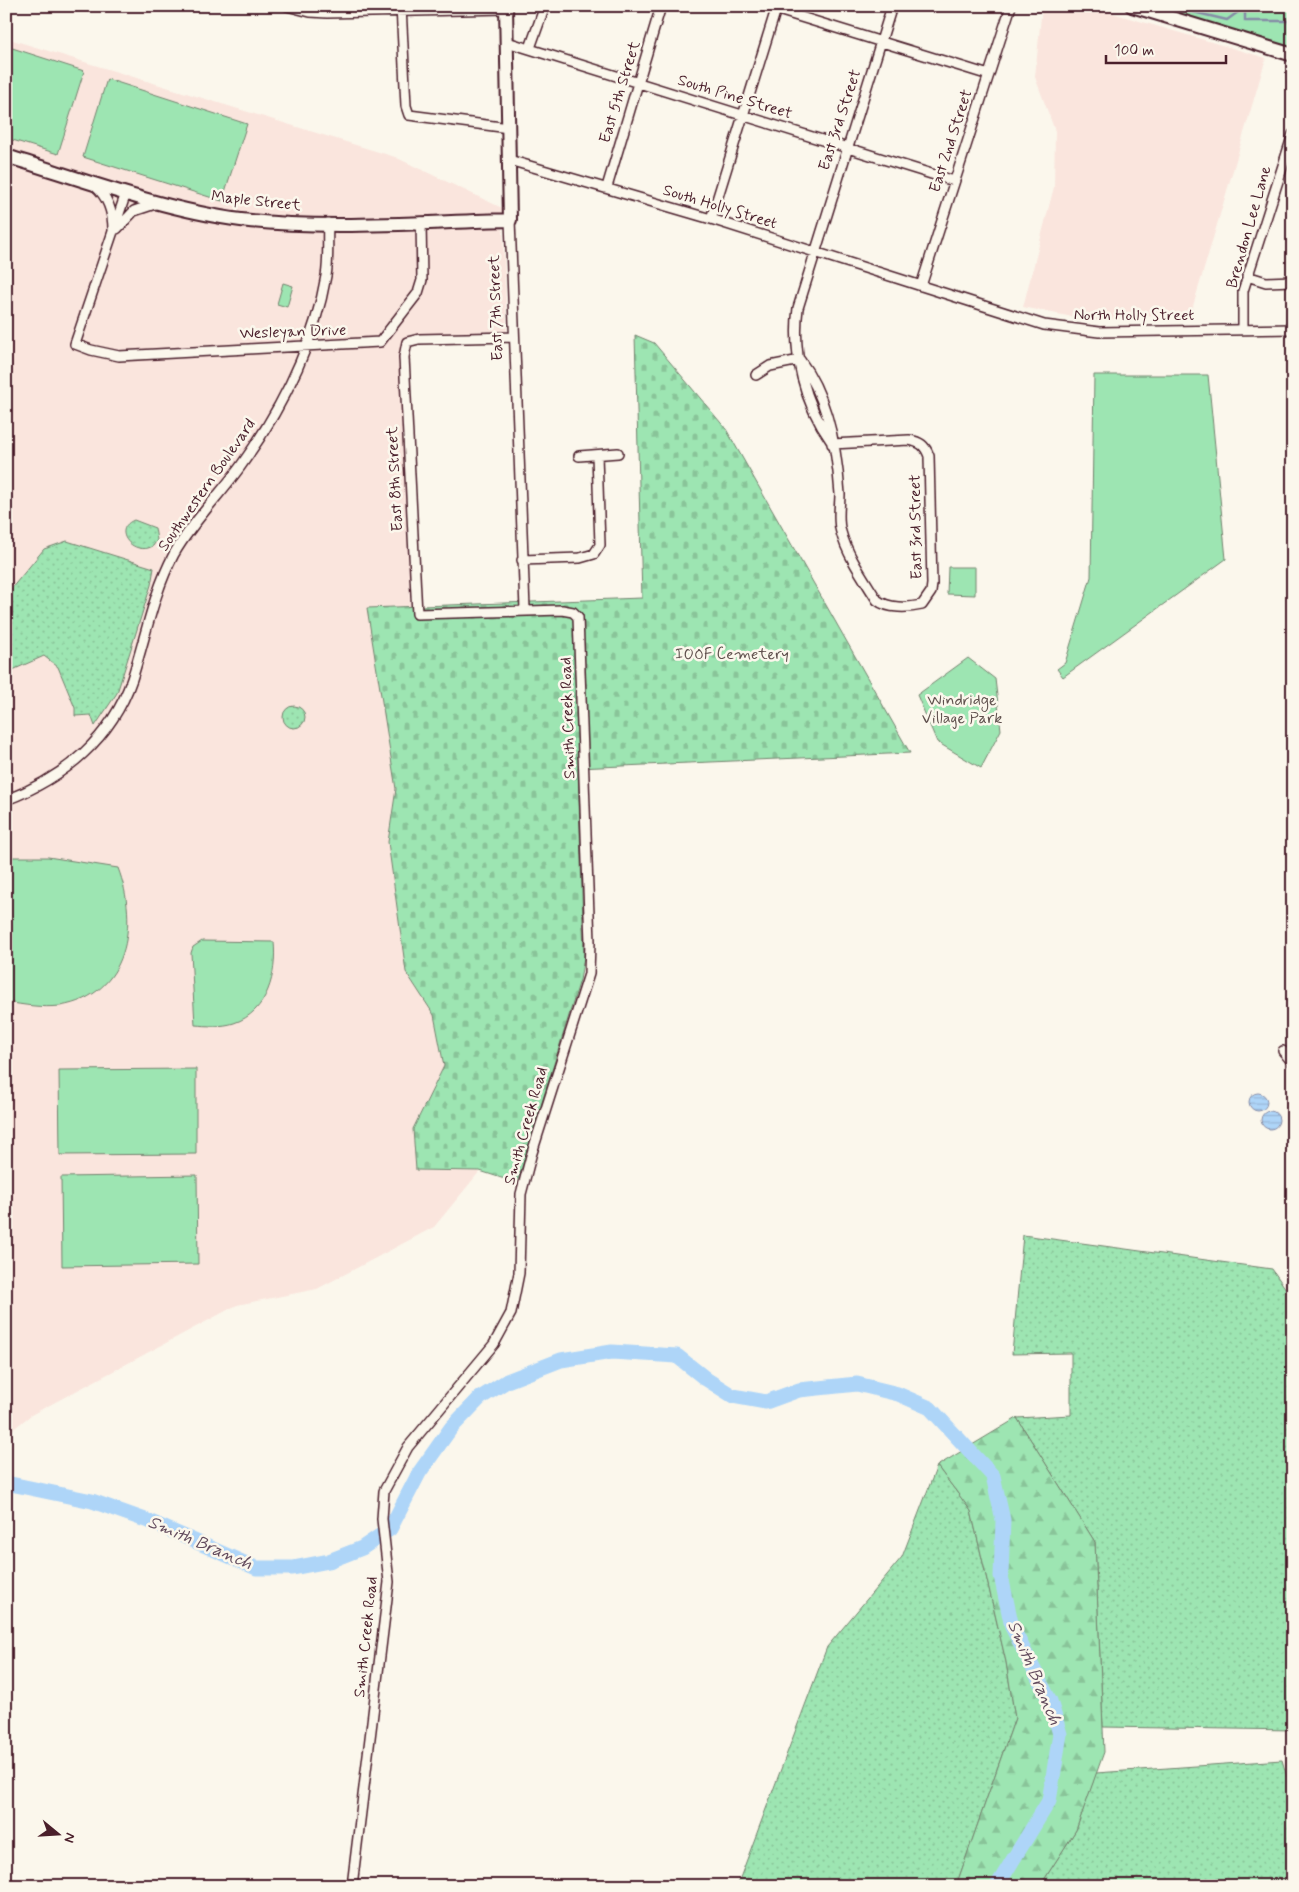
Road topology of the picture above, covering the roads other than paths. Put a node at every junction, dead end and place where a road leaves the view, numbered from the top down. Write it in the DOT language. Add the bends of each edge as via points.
graph roads {
  1 [pos="287,6"];
  2 [pos="545,6"];
  3 [pos="661,6"];
  4 [pos="765,6"];
  5 [pos="892,6"];
  6 [pos="1011,6"];
  7 [pos="1132,6"];
  8 [pos="301,8"];
  9 [pos="401,8"];
  10 [pos="506,8"];
  11 [pos="777,8"];
  12 [pos="507,42"];
  13 [pos="880,42"];
  14 [pos="530,48"];
  15 [pos="1293,55"];
  16 [pos="989,75"];
  17 [pos="639,82"];
  18 [pos="744,115"];
  19 [pos="509,128"];
  20 [pos="1293,134"];
  21 [pos="846,147"];
  22 [pos="6,156"];
  23 [pos="509,160"];
  24 [pos="954,181"];
  25 [pos="91,182"];
  26 [pos="607,187"];
  27 [pos="126,193"];
  28 [pos="164,203"];
  29 [pos="711,219"];
  30 [pos="510,220"];
  31 [pos="422,222"];
  32 [pos="328,223"];
  33 [pos="113,235"];
  34 [pos="814,252"];
  35 [pos="1247,276"];
  36 [pos="1293,281"];
  37 [pos="921,286"];
  38 [pos="1293,329"];
  39 [pos="1243,330"];
  40 [pos="514,337"];
  41 [pos="307,347"];
  42 [pos="800,360"];
  43 [pos="756,375"];
  44 [pos="832,444"];
  45 [pos="618,453"];
  46 [pos="597,454"];
  47 [pos="579,456"];
  48 [pos="522,560"];
  49 [pos="525,610"];
  50 [pos="417,614"];
  51 [pos="6,800"];
  52 [pos="1283,1051"];
  53 [pos="1293,1063"];
  54 [pos="352,1886"];
  1 -- 8 [label="street"];
  2 -- 14 [label="street"];
  3 -- 17 [label="street, East 5th Street"];
  4 -- 11 [label="street"];
  5 -- 13 [label="street, East 3rd Street"];
  6 -- 16 [label="street, East 2nd Street"];
  7 -- 15 [label="street"];
  8 -- 9 [label="street" via="327,13"];
  9 -- 10 [label="street"];
  9 -- 19 [label="street" via="409,115"];
  10 -- 12 [label="street, East 7th Street"];
  11 -- 13 [label="street"];
  11 -- 18 [label="street"];
  12 -- 14 [label="street, South Pine Street"];
  12 -- 19 [label="street, East 7th Street"];
  13 -- 16 [label="street"];
  13 -- 21 [label="street, East 3rd Street"];
  14 -- 17 [label="street, South Pine Street"];
  16 -- 24 [label="street, East 2nd Street"];
  17 -- 18 [label="street, South Pine Street"];
  17 -- 26 [label="street, East 5th Street"];
  18 -- 21 [label="street, South Pine Street"];
  18 -- 29 [label="street"];
  19 -- 23 [label="street, East 7th Street"];
  20 -- 35 [label="street, Brendon Lee Lane"];
  21 -- 24 [label="street, South Pine Street"];
  21 -- 34 [label="street, East 3rd Street"];
  22 -- 25 [label="street, Maple Street"];
  23 -- 26 [label="street, South Holly Street"];
  23 -- 30 [label="street, East 7th Street"];
  24 -- 37 [label="street, East 2nd Street"];
  25 -- 27 [label="street, Maple Street"];
  25 -- 33 [label="street" via="103,193 111,212"];
  26 -- 29 [label="street, South Holly Street"];
  27 -- 28 [label="street, Maple Street"];
  27 -- 33 [label="street"];
  28 -- 32 [label="street, Maple Street" via="240,220"];
  28 -- 33 [label="street" via="148,204 134,211"];
  29 -- 34 [label="street, South Holly Street"];
  30 -- 31 [label="street, Maple Street"];
  30 -- 40 [label="street, East 7th Street"];
  31 -- 32 [label="street, Maple Street"];
  31 -- 41 [label="street, Wesleyan Drive" via="422,280 418,293 380,342"];
  32 -- 41 [label="street, Southwestern Boulevard" via="326,274"];
  33 -- 41 [label="street, Wesleyan Drive" via="75,344 119,356"];
  34 -- 37 [label="street, South Holly Street"];
  34 -- 42 [label="street, East 3rd Street" via="798,308 796,342"];
  35 -- 36 [label="street" via="1266,282"];
  35 -- 39 [label="street, Brendon Lee Lane" via="1243,291"];
  37 -- 39 [label="street, North Holly Street" via="1064,329 1099,332"];
  38 -- 39 [label="street, North Holly Street"];
  40 -- 48 [label="street, East 7th Street"];
  40 -- 50 [label="street, East 8th Street" via="407,342 404,357"];
  41 -- 51 [label="street, Southwestern Boulevard" via="262,434 174,555 152,604 133,676 117,713 93,745 73,764 39,786"];
  42 -- 43 [label="street" via="770,366"];
  42 -- 44 [label="street, East 3rd Street" via="800,376 821,428"];
  44 -- 44 [label="street, East 3rd Street" via="909,440 926,448 929,456 932,584 931,592 922,605 892,606 876,600 840,530 840,495"];
  45 -- 46 [label="street"];
  46 -- 47 [label="street"];
  46 -- 48 [label="street" via="600,545 594,554 580,558"];
  48 -- 49 [label="street, East 7th Street"];
  49 -- 50 [label="street, Smith Creek Road"];
  49 -- 54 [label="street, Smith Creek Road" via="568,611 578,616 580,623 589,974 521,1194 519,1273 511,1313 494,1344 408,1447 384,1491 382,1519 389,1582"];
  52 -- 53 [label="street"];
}
